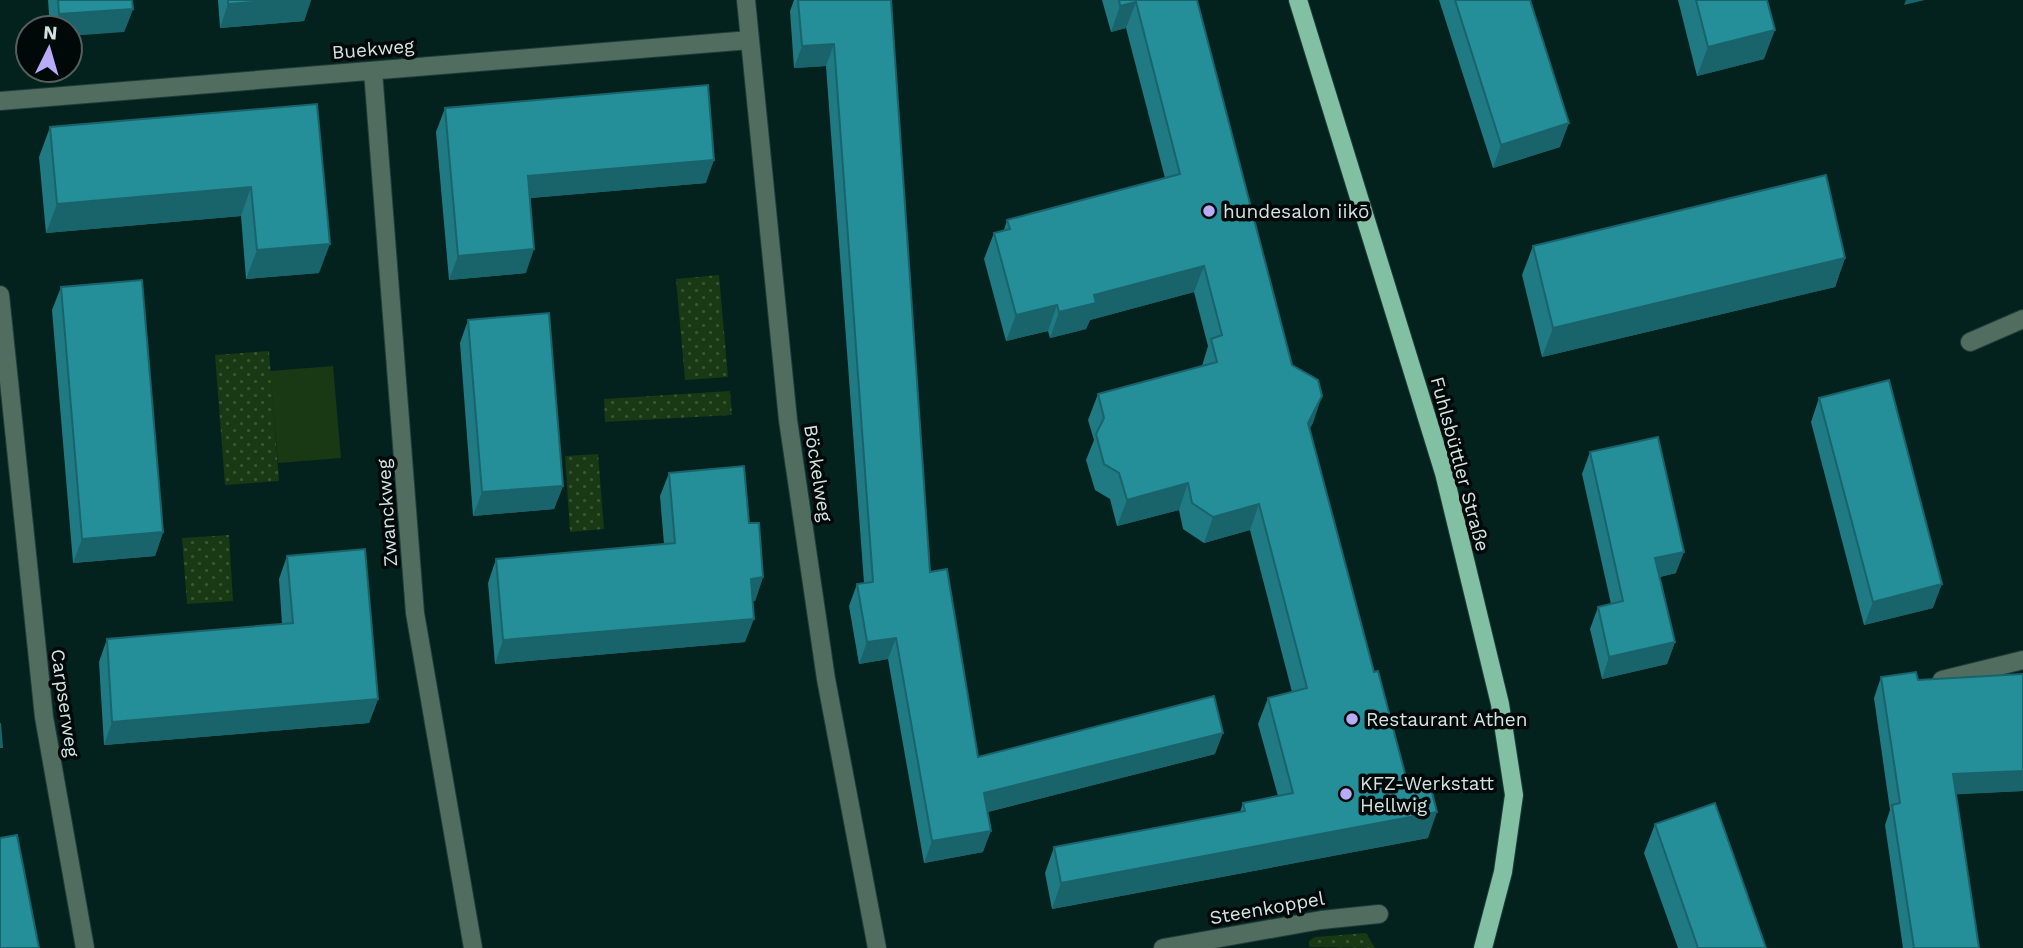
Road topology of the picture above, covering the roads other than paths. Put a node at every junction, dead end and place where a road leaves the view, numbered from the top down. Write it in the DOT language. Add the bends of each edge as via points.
graph roads {
  1 [pos="746,0"];
  2 [pos="1298,0"];
  3 [pos="750,40"];
  4 [pos="373,71"];
  5 [pos="0,101"];
  6 [pos="0,295"];
  7 [pos="2023,319"];
  8 [pos="1970,342"];
  9 [pos="2023,660"];
  10 [pos="1942,680"];
  11 [pos="1379,914"];
  12 [pos="85,948"];
  13 [pos="473,948"];
  14 [pos="877,948"];
  15 [pos="1163,948"];
  16 [pos="1483,948"];
  1 -- 3 [label="street, Böckelweg"];
  2 -- 16 [label="main road, Fuhlsbüttler Straße" via="1444,473 1500,704 1514,796 1503,872"];
  3 -- 4 [label="street, Buekweg"];
  3 -- 14 [label="street, Böckelweg" via="788,420 826,679"];
  4 -- 5 [label="street, Buekweg"];
  4 -- 13 [label="street, Zwanckweg" via="415,613"];
  6 -- 12 [label="street, Carpserweg" via="44,716"];
  7 -- 8 [label="street"];
  9 -- 10 [label="street"];
  11 -- 15 [label="street, Steenkoppel"];
}
